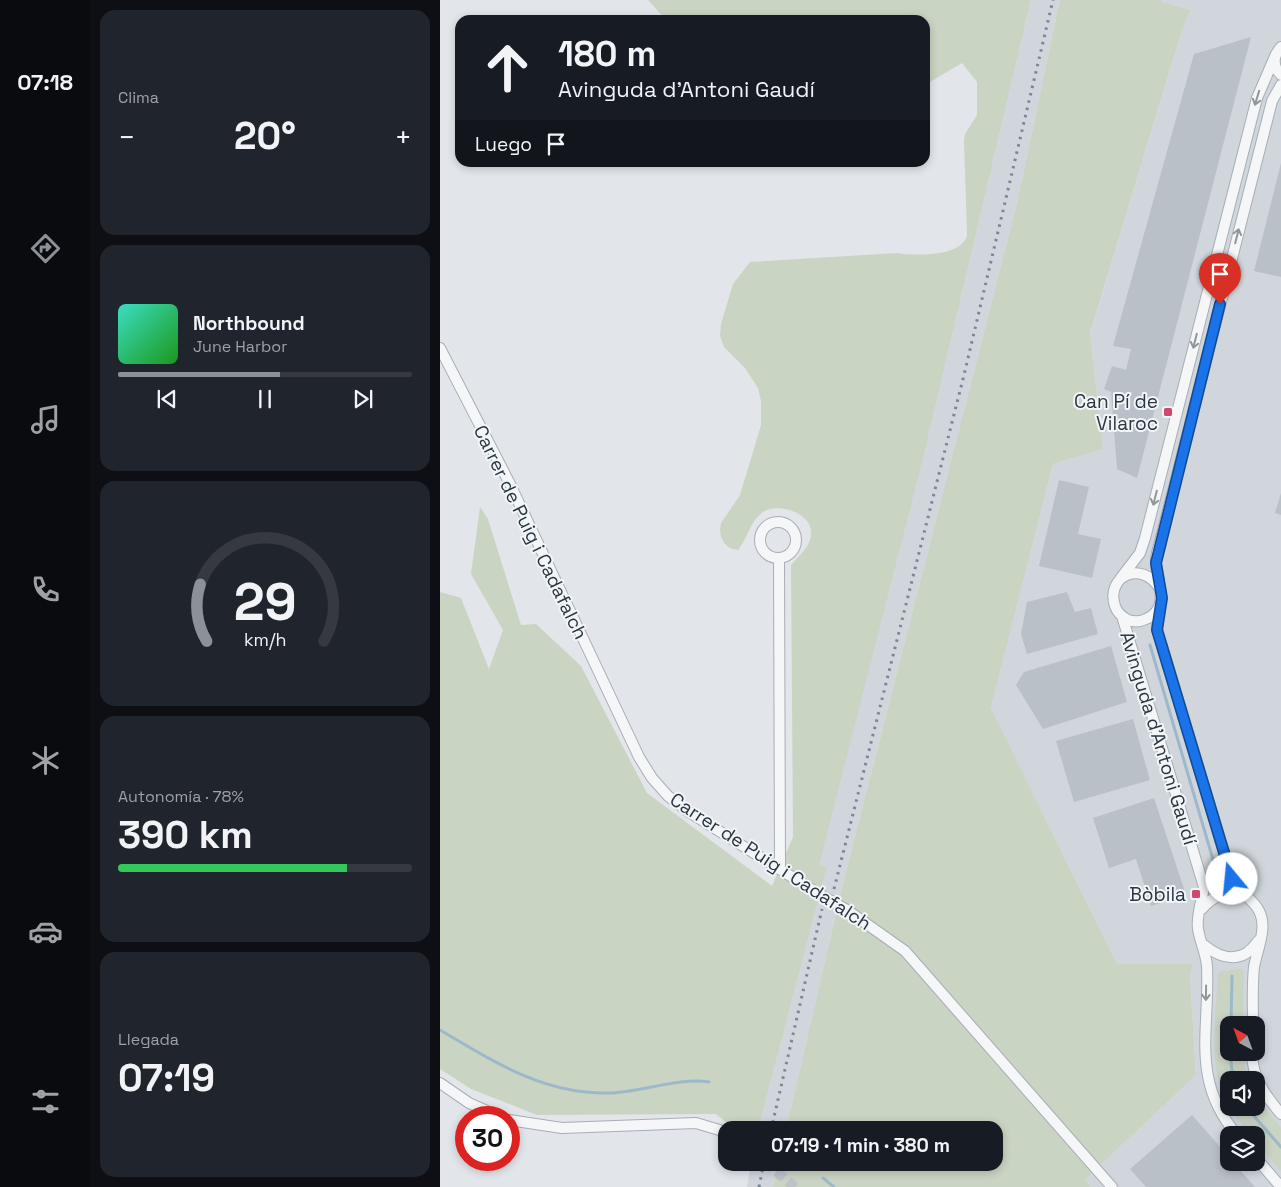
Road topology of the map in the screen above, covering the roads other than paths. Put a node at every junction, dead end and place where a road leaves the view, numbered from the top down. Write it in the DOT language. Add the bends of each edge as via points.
graph roads {
  1 [pos="1278,50"];
  2 [pos="1281,74"];
  3 [pos="1281,84"];
  4 [pos="440,348"];
  5 [pos="779,558"];
  6 [pos="1117,584"];
  7 [pos="1160,589"];
  8 [pos="1160,606"];
  9 [pos="1122,616"];
  10 [pos="780,868"];
  11 [pos="1244,896"];
  12 [pos="1198,918"];
  13 [pos="1261,936"];
  14 [pos="1204,944"];
  15 [pos="1253,1016"];
  16 [pos="1253,1061"];
  17 [pos="440,1083"];
  18 [pos="477,1106"];
  19 [pos="1281,1114"];
  20 [pos="520,1122"];
  21 [pos="1230,1126"];
  22 [pos="718,1130"];
  23 [pos="1265,1168"];
  24 [pos="1112,1187"];
  25 [pos="1281,1187"];
  1 -- 2 [label="street" via="1275,66"];
  1 -- 6 [label="street, one-way" via="1257,98 1145,538 1140,553"];
  7 -- 3 [label="street, one-way" via="1156,563 1160,542 1272,101"];
  4 -- 10 [label="street, Carrer de Puig i Cadafalch" via="509,482 639,757 652,778 689,812"];
  5 -- 10 [label="street"];
  6 -- 7 [label="street" via="1127,575 1142,573 1154,580"];
  6 -- 9 [label="street" via="1113,600"];
  7 -- 8 [label="street"];
  8 -- 9 [label="street" via="1156,613 1143,621 1128,620"];
  8 -- 11 [label="street, Avinguda d'Antoni Gaudí" via="1157,630 1232,879"];
  9 -- 12 [label="street, Avinguda d'Antoni Gaudí" via="1204,887"];
  10 -- 24 [label="street, Carrer de Puig i Cadafalch, bridge" via="905,951"];
  11 -- 12 [label="street" via="1219,895 1209,900"];
  11 -- 13 [label="street, Avinguda d'Antoni Gaudí" via="1259,911"];
  12 -- 14 [label="street, Avinguda d'Antoni Gaudí"];
  13 -- 14 [label="street" via="1254,948 1238,957 1226,958 1215,954"];
  13 -- 15 [label="street, Avinguda d'Antoni Gaudí" via="1254,968"];
  14 -- 21 [label="street, Avinguda d'Antoni Gaudí, one-way" via="1208,1083"];
  16 -- 19 [label="street" via="1259,1083"];
  17 -- 18 [label="street"];
  20 -- 22 [label="street" via="562,1128 696,1123"];
  23 -- 25 [label="street"];
}
